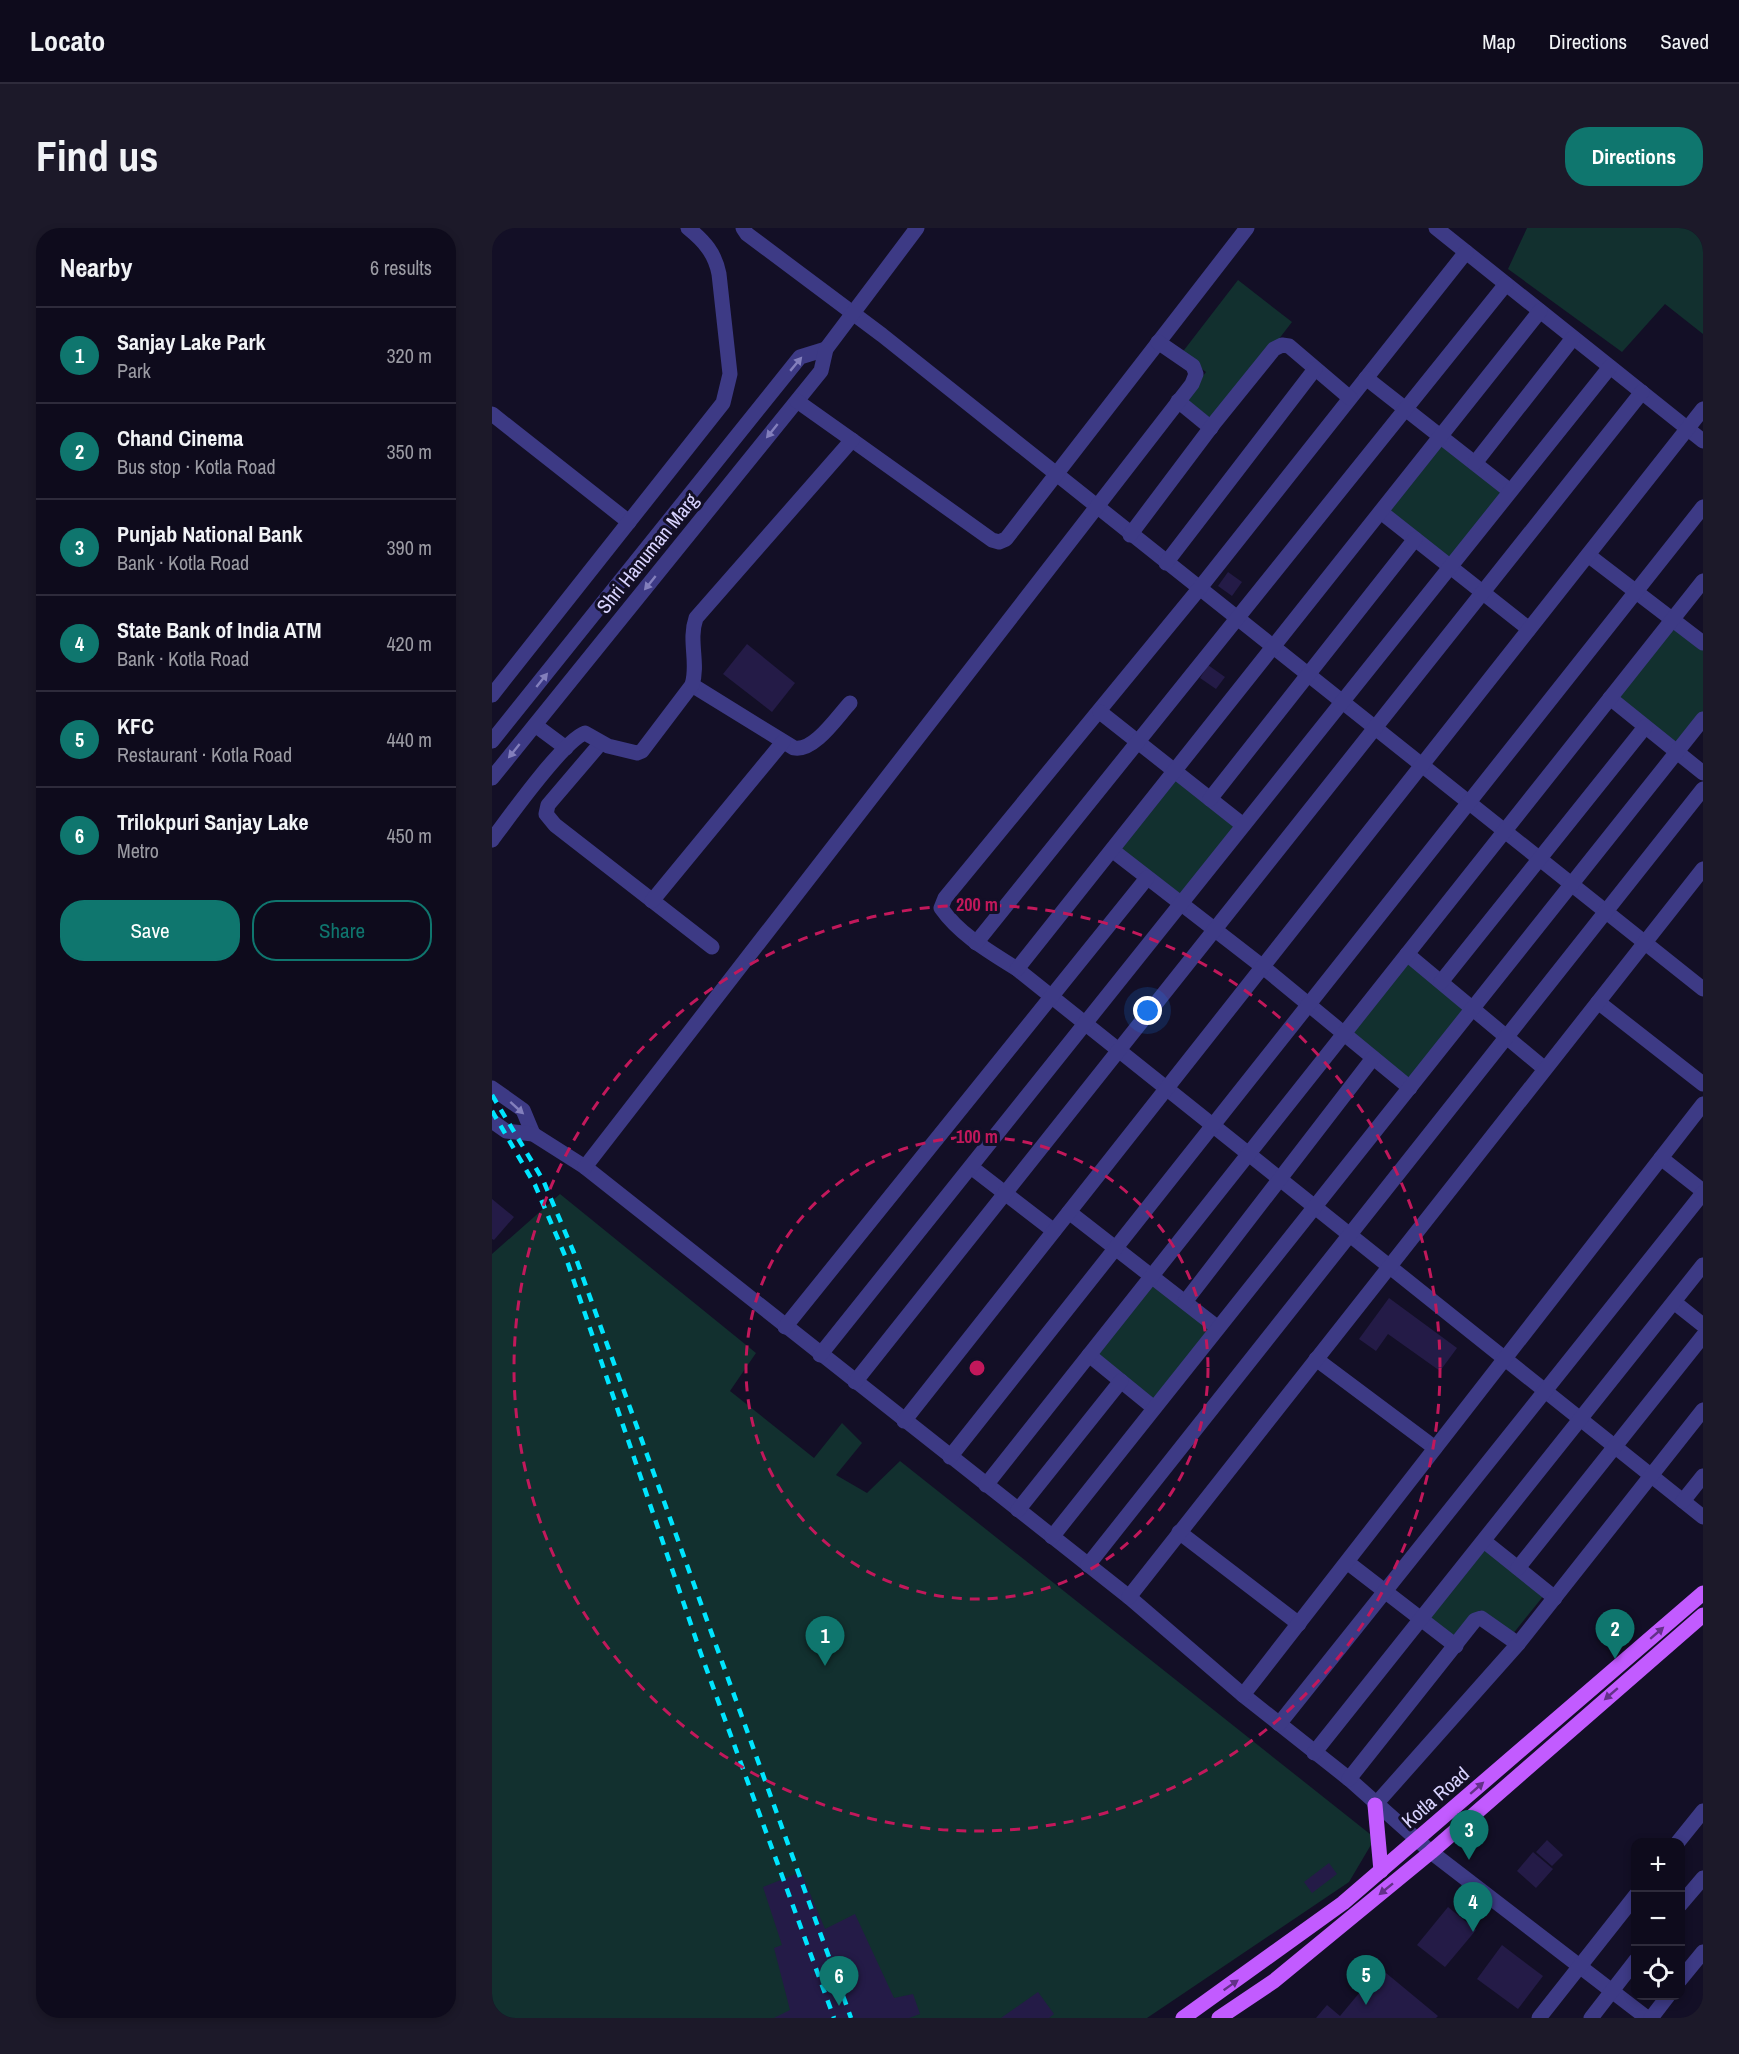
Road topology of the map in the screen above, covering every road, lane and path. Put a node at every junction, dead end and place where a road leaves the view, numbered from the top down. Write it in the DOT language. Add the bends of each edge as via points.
graph roads {
  1 [pos="688,228"];
  2 [pos="743,228"];
  3 [pos="917,228"];
  4 [pos="1247,228"];
  5 [pos="1436,228"];
  6 [pos="1466,252"];
  7 [pos="1506,284"];
  8 [pos="1540,311"];
  9 [pos="852,315"];
  10 [pos="1574,338"];
  11 [pos="1158,342"];
  12 [pos="826,349"];
  13 [pos="1610,367"];
  14 [pos="1316,369"];
  15 [pos="1366,378"];
  16 [pos="1642,392"];
  17 [pos="1350,398"];
  18 [pos="797,401"];
  19 [pos="1178,401"];
  20 [pos="1703,408"];
  21 [pos="1406,409"];
  22 [pos="492,414"];
  23 [pos="1211,428"];
  24 [pos="1687,429"];
  25 [pos="1440,436"];
  26 [pos="852,440"];
  27 [pos="1703,441"];
  28 [pos="1475,463"];
  29 [pos="1054,474"];
  30 [pos="1510,491"];
  31 [pos="1096,507"];
  32 [pos="1703,507"];
  33 [pos="1381,512"];
  34 [pos="629,522"];
  35 [pos="1130,535"];
  36 [pos="1415,539"];
  37 [pos="1588,555"];
  38 [pos="1166,563"];
  39 [pos="1450,567"];
  40 [pos="1703,581"];
  41 [pos="1199,589"];
  42 [pos="1636,592"];
  43 [pos="1483,593"];
  44 [pos="1237,619"];
  45 [pos="1672,620"];
  46 [pos="1529,629"];
  47 [pos="1703,643"];
  48 [pos="1273,648"];
  49 [pos="1307,675"];
  50 [pos="692,685"];
  51 [pos="492,695"];
  52 [pos="1610,698"];
  53 [pos="1342,702"];
  54 [pos="850,703"];
  55 [pos="1100,712"];
  56 [pos="1703,719"];
  57 [pos="535,725"];
  58 [pos="1645,727"];
  59 [pos="1375,728"];
  60 [pos="492,741"];
  61 [pos="783,742"];
  62 [pos="1139,743"];
  63 [pos="600,744"];
  64 [pos="566,748"];
  65 [pos="1677,752"];
  66 [pos="1421,765"];
  67 [pos="1175,771"];
  68 [pos="1703,773"];
  69 [pos="492,778"];
  70 [pos="1703,789"];
  71 [pos="1210,799"];
  72 [pos="1469,803"];
  73 [pos="1243,825"];
  74 [pos="1504,831"];
  75 [pos="492,840"];
  76 [pos="1112,850"];
  77 [pos="1539,859"];
  78 [pos="1702,873"];
  79 [pos="1147,878"];
  80 [pos="1572,885"];
  81 [pos="652,901"];
  82 [pos="1181,904"];
  83 [pos="1606,912"];
  84 [pos="1215,930"];
  85 [pos="1645,942"];
  86 [pos="976,943"];
  87 [pos="712,947"];
  88 [pos="1407,954"];
  89 [pos="1263,967"];
  90 [pos="1017,969"];
  91 [pos="1441,982"];
  92 [pos="1703,989"];
  93 [pos="1053,998"];
  94 [pos="1598,1002"];
  95 [pos="1309,1005"];
  96 [pos="1473,1008"];
  97 [pos="1085,1023"];
  98 [pos="1344,1034"];
  99 [pos="1507,1036"];
  100 [pos="1119,1050"];
  101 [pos="1373,1058"];
  102 [pos="1545,1068"];
  103 [pos="1703,1084"];
  104 [pos="492,1088"];
  105 [pos="1166,1088"];
  106 [pos="1410,1088"];
  107 [pos="1703,1104"];
  108 [pos="492,1121"];
  109 [pos="1213,1125"];
  110 [pos="532,1134"];
  111 [pos="1248,1154"];
  112 [pos="1661,1158"];
  113 [pos="585,1167"];
  114 [pos="970,1167"];
  115 [pos="1280,1179"];
  116 [pos="1703,1192"];
  117 [pos="1005,1193"];
  118 [pos="1315,1207"];
  119 [pos="1069,1212"];
  120 [pos="1054,1231"];
  121 [pos="1350,1235"];
  122 [pos="1116,1249"];
  123 [pos="1703,1265"];
  124 [pos="1389,1266"];
  125 [pos="1151,1276"];
  126 [pos="1185,1302"];
  127 [pos="1674,1302"];
  128 [pos="1703,1325"];
  129 [pos="785,1327"];
  130 [pos="1218,1328"];
  131 [pos="1703,1336"];
  132 [pos="820,1354"];
  133 [pos="1089,1355"];
  134 [pos="1316,1359"];
  135 [pos="1505,1359"];
  136 [pos="1121,1381"];
  137 [pos="855,1382"];
  138 [pos="1545,1391"];
  139 [pos="1154,1408"];
  140 [pos="1703,1410"];
  141 [pos="1580,1419"];
  142 [pos="904,1421"];
  143 [pos="1615,1447"];
  144 [pos="1435,1448"];
  145 [pos="950,1457"];
  146 [pos="1651,1476"];
  147 [pos="1703,1476"];
  148 [pos="986,1485"];
  149 [pos="1683,1501"];
  150 [pos="1018,1510"];
  151 [pos="1703,1517"];
  152 [pos="1179,1532"];
  153 [pos="1052,1537"];
  154 [pos="1484,1540"];
  155 [pos="1347,1562"];
  156 [pos="1088,1565"];
  157 [pos="1518,1568"];
  158 [pos="1385,1592"];
  159 [pos="1703,1593"];
  160 [pos="1129,1597"];
  161 [pos="1555,1598"];
  162 [pos="1703,1615"];
  163 [pos="1421,1620"];
  164 [pos="1299,1624"];
  165 [pos="1518,1644"];
  166 [pos="1456,1646"];
  167 [pos="1243,1695"];
  168 [pos="1279,1724"];
  169 [pos="1314,1753"];
  170 [pos="1348,1779"];
  171 [pos="1375,1804"];
  172 [pos="1703,1811"];
  173 [pos="1681,1838"];
  174 [pos="1417,1840"];
  175 [pos="1431,1852"];
  176 [pos="1381,1871"];
  177 [pos="1703,1878"];
  178 [pos="1685,1899"];
  179 [pos="1631,1900"];
  180 [pos="1703,1952"];
  181 [pos="1631,1965"];
  182 [pos="1579,1966"];
  183 [pos="1685,1974"];
  184 [pos="1610,1992"];
  185 [pos="1664,2000"];
  186 [pos="1183,2018"];
  187 [pos="1219,2018"];
  188 [pos="1539,2018"];
  189 [pos="1591,2018"];
  190 [pos="1649,2018"];
  1 -- 34 [label="street" via="716,259 729,388 723,403"];
  2 -- 9 [label="street"];
  3 -- 9 [label="street, Shri Hanuman Marg"];
  4 -- 11 [label="street"];
  5 -- 6 [label="street"];
  6 -- 7 [label="street"];
  6 -- 15 [label="street"];
  7 -- 8 [label="street"];
  7 -- 21 [label="street"];
  8 -- 10 [label="street"];
  8 -- 25 [label="street"];
  9 -- 12 [label="street, Shri Hanuman Marg"];
  9 -- 29 [label="street"];
  10 -- 13 [label="street"];
  10 -- 28 [label="street"];
  11 -- 19 [label="street" via="1193,366 1197,374"];
  11 -- 29 [label="street"];
  12 -- 18 [label="street, Shri Hanuman Marg" via="821,371"];
  60 -- 12 [label="street, Shri Hanuman Marg, one-way" via="800,357"];
  13 -- 16 [label="street"];
  13 -- 30 [label="street"];
  14 -- 17 [label="street"];
  14 -- 23 [label="street" via="1289,346 1274,349"];
  14 -- 38 [label="street"];
  15 -- 17 [label="street"];
  15 -- 21 [label="street"];
  16 -- 24 [label="street"];
  16 -- 43 [label="street"];
  17 -- 41 [label="street"];
  18 -- 26 [label="street"];
  18 -- 57 [label="street, Shri Hanuman Marg, one-way"];
  19 -- 23 [label="street"];
  19 -- 31 [label="street"];
  20 -- 24 [label="street"];
  21 -- 25 [label="street"];
  21 -- 44 [label="street"];
  22 -- 34 [label="street"];
  23 -- 35 [label="street"];
  24 -- 27 [label="street"];
  24 -- 37 [label="street"];
  25 -- 28 [label="street"];
  25 -- 33 [label="street"];
  26 -- 29 [label="street" via="999,542 1006,539"];
  26 -- 50 [label="street" via="696,618 692,634"];
  28 -- 30 [label="street"];
  29 -- 31 [label="street"];
  30 -- 39 [label="street"];
  31 -- 35 [label="street"];
  31 -- 113 [label="street"];
  32 -- 42 [label="street"];
  33 -- 36 [label="street"];
  33 -- 48 [label="street"];
  34 -- 51 [label="street"];
  35 -- 38 [label="street"];
  36 -- 39 [label="street"];
  36 -- 49 [label="street"];
  37 -- 42 [label="street"];
  37 -- 46 [label="street"];
  38 -- 41 [label="street"];
  39 -- 43 [label="street"];
  39 -- 53 [label="street"];
  40 -- 45 [label="street"];
  41 -- 44 [label="street"];
  41 -- 55 [label="street"];
  42 -- 45 [label="street"];
  42 -- 72 [label="street"];
  43 -- 46 [label="street"];
  43 -- 59 [label="street"];
  44 -- 48 [label="street"];
  44 -- 62 [label="street"];
  45 -- 47 [label="street"];
  45 -- 52 [label="street"];
  46 -- 66 [label="street"];
  48 -- 49 [label="street"];
  48 -- 67 [label="street"];
  49 -- 53 [label="street"];
  49 -- 71 [label="street"];
  50 -- 61 [label="street"];
  50 -- 63 [label="street" via="642,751"];
  52 -- 58 [label="street"];
  52 -- 74 [label="street"];
  53 -- 59 [label="street"];
  53 -- 73 [label="street"];
  54 -- 61 [label="street" via="810,745 801,750"];
  55 -- 62 [label="street"];
  55 -- 86 [label="street" via="945,898 941,908 945,914"];
  56 -- 65 [label="street"];
  57 -- 64 [label="street"];
  57 -- 69 [label="street, Shri Hanuman Marg, one-way"];
  58 -- 65 [label="street"];
  58 -- 77 [label="street"];
  59 -- 66 [label="street"];
  59 -- 84 [label="street"];
  61 -- 81 [label="street"];
  62 -- 67 [label="street"];
  62 -- 86 [label="street"];
  63 -- 64 [label="street" via="585,733"];
  63 -- 81 [label="street" via="548,805 546,814"];
  64 -- 75 [label="street"];
  65 -- 68 [label="street"];
  65 -- 80 [label="street"];
  66 -- 72 [label="street"];
  66 -- 89 [label="street"];
  67 -- 71 [label="street"];
  67 -- 76 [label="street"];
  70 -- 83 [label="street"];
  71 -- 73 [label="street"];
  72 -- 74 [label="street"];
  72 -- 95 [label="street"];
  73 -- 82 [label="street"];
  74 -- 77 [label="street"];
  74 -- 88 [label="street"];
  76 -- 79 [label="street"];
  76 -- 90 [label="street"];
  77 -- 80 [label="street"];
  77 -- 91 [label="street"];
  78 -- 85 [label="street"];
  79 -- 82 [label="street"];
  79 -- 93 [label="street"];
  80 -- 83 [label="street"];
  80 -- 96 [label="street"];
  81 -- 87 [label="street"];
  82 -- 84 [label="street"];
  82 -- 97 [label="street"];
  83 -- 85 [label="street"];
  83 -- 99 [label="street"];
  84 -- 89 [label="street"];
  84 -- 100 [label="street"];
  85 -- 92 [label="street"];
  85 -- 94 [label="street"];
  86 -- 90 [label="street"];
  88 -- 91 [label="street"];
  88 -- 98 [label="street"];
  89 -- 95 [label="street"];
  89 -- 105 [label="street"];
  90 -- 93 [label="street"];
  91 -- 96 [label="street"];
  93 -- 97 [label="street"];
  93 -- 129 [label="street"];
  94 -- 102 [label="street"];
  94 -- 103 [label="street"];
  95 -- 98 [label="street"];
  95 -- 109 [label="street"];
  96 -- 99 [label="street"];
  96 -- 106 [label="street"];
  97 -- 100 [label="street"];
  97 -- 114 [label="street"];
  98 -- 101 [label="street"];
  98 -- 111 [label="street"];
  99 -- 102 [label="street"];
  99 -- 121 [label="street"];
  100 -- 105 [label="street"];
  100 -- 117 [label="street"];
  101 -- 106 [label="street"];
  101 -- 115 [label="street"];
  102 -- 124 [label="street"];
  104 -- 110 [label="street, one-way" via="523,1110"];
  105 -- 109 [label="street"];
  105 -- 119 [label="street"];
  106 -- 118 [label="street"];
  107 -- 112 [label="street"];
  108 -- 110 [label="street" via="506,1131"];
  109 -- 111 [label="street"];
  109 -- 122 [label="street"];
  110 -- 113 [label="street"];
  111 -- 115 [label="street"];
  111 -- 125 [label="street"];
  112 -- 116 [label="street"];
  112 -- 135 [label="street"];
  113 -- 129 [label="street"];
  114 -- 117 [label="street"];
  114 -- 132 [label="street"];
  115 -- 118 [label="street"];
  115 -- 126 [label="street"];
  116 -- 138 [label="street"];
  117 -- 120 [label="street"];
  117 -- 137 [label="street"];
  118 -- 121 [label="street"];
  118 -- 130 [label="street"];
  119 -- 120 [label="street"];
  119 -- 122 [label="street"];
  120 -- 142 [label="street"];
  121 -- 124 [label="street"];
  121 -- 156 [label="street"];
  122 -- 125 [label="street"];
  122 -- 145 [label="street"];
  123 -- 127 [label="street"];
  124 -- 134 [label="street"];
  124 -- 135 [label="street"];
  125 -- 126 [label="street"];
  125 -- 133 [label="street"];
  126 -- 130 [label="street"];
  127 -- 128 [label="street"];
  127 -- 141 [label="street"];
  129 -- 132 [label="street"];
  130 -- 139 [label="street"];
  131 -- 143 [label="street"];
  132 -- 137 [label="street"];
  133 -- 136 [label="street"];
  133 -- 148 [label="street"];
  134 -- 144 [label="street"];
  134 -- 152 [label="street"];
  135 -- 138 [label="street"];
  135 -- 144 [label="street"];
  136 -- 139 [label="street"];
  136 -- 150 [label="street"];
  137 -- 142 [label="street"];
  138 -- 141 [label="street"];
  138 -- 158 [label="street"];
  139 -- 153 [label="street"];
  140 -- 146 [label="street"];
  141 -- 143 [label="street"];
  141 -- 154 [label="street"];
  142 -- 145 [label="street"];
  143 -- 146 [label="street"];
  143 -- 157 [label="street"];
  144 -- 155 [label="street"];
  145 -- 148 [label="street"];
  146 -- 149 [label="street"];
  146 -- 161 [label="street"];
  147 -- 149 [label="street"];
  148 -- 150 [label="street"];
  149 -- 151 [label="street"];
  150 -- 153 [label="street"];
  152 -- 160 [label="street"];
  152 -- 164 [label="street"];
  153 -- 156 [label="street"];
  154 -- 157 [label="street"];
  154 -- 163 [label="street"];
  155 -- 158 [label="street"];
  155 -- 164 [label="street"];
  156 -- 160 [label="street"];
  157 -- 161 [label="street"];
  158 -- 163 [label="street"];
  158 -- 168 [label="street"];
  174 -- 159 [label="main road, Kotla Road, one-way"];
  160 -- 167 [label="street"];
  161 -- 165 [label="street"];
  162 -- 175 [label="main road, Kotla Road, one-way"];
  163 -- 166 [label="street"];
  163 -- 169 [label="street"];
  164 -- 167 [label="street"];
  165 -- 166 [label="street" via="1481,1618 1475,1620"];
  165 -- 171 [label="street"];
  166 -- 170 [label="street"];
  167 -- 168 [label="street"];
  168 -- 169 [label="street"];
  169 -- 170 [label="street"];
  170 -- 171 [label="street"];
  171 -- 174 [label="street"];
  171 -- 176 [label="main road"];
  172 -- 173 [label="street"];
  174 -- 175 [label="street"];
  174 -- 176 [label="main road, Kotla Road"];
  175 -- 182 [label="street"];
  175 -- 187 [label="main road, Kotla Road, one-way" via="1274,1981"];
  186 -- 176 [label="main road, Kotla Road, one-way" via="1292,1941"];
  177 -- 178 [label="street"];
  179 -- 182 [label="street"];
  180 -- 183 [label="street"];
  181 -- 184 [label="street"];
  182 -- 184 [label="street"];
  182 -- 188 [label="street"];
  184 -- 189 [label="street"];
  184 -- 190 [label="street"];
  185 -- 190 [label="street"];
}
